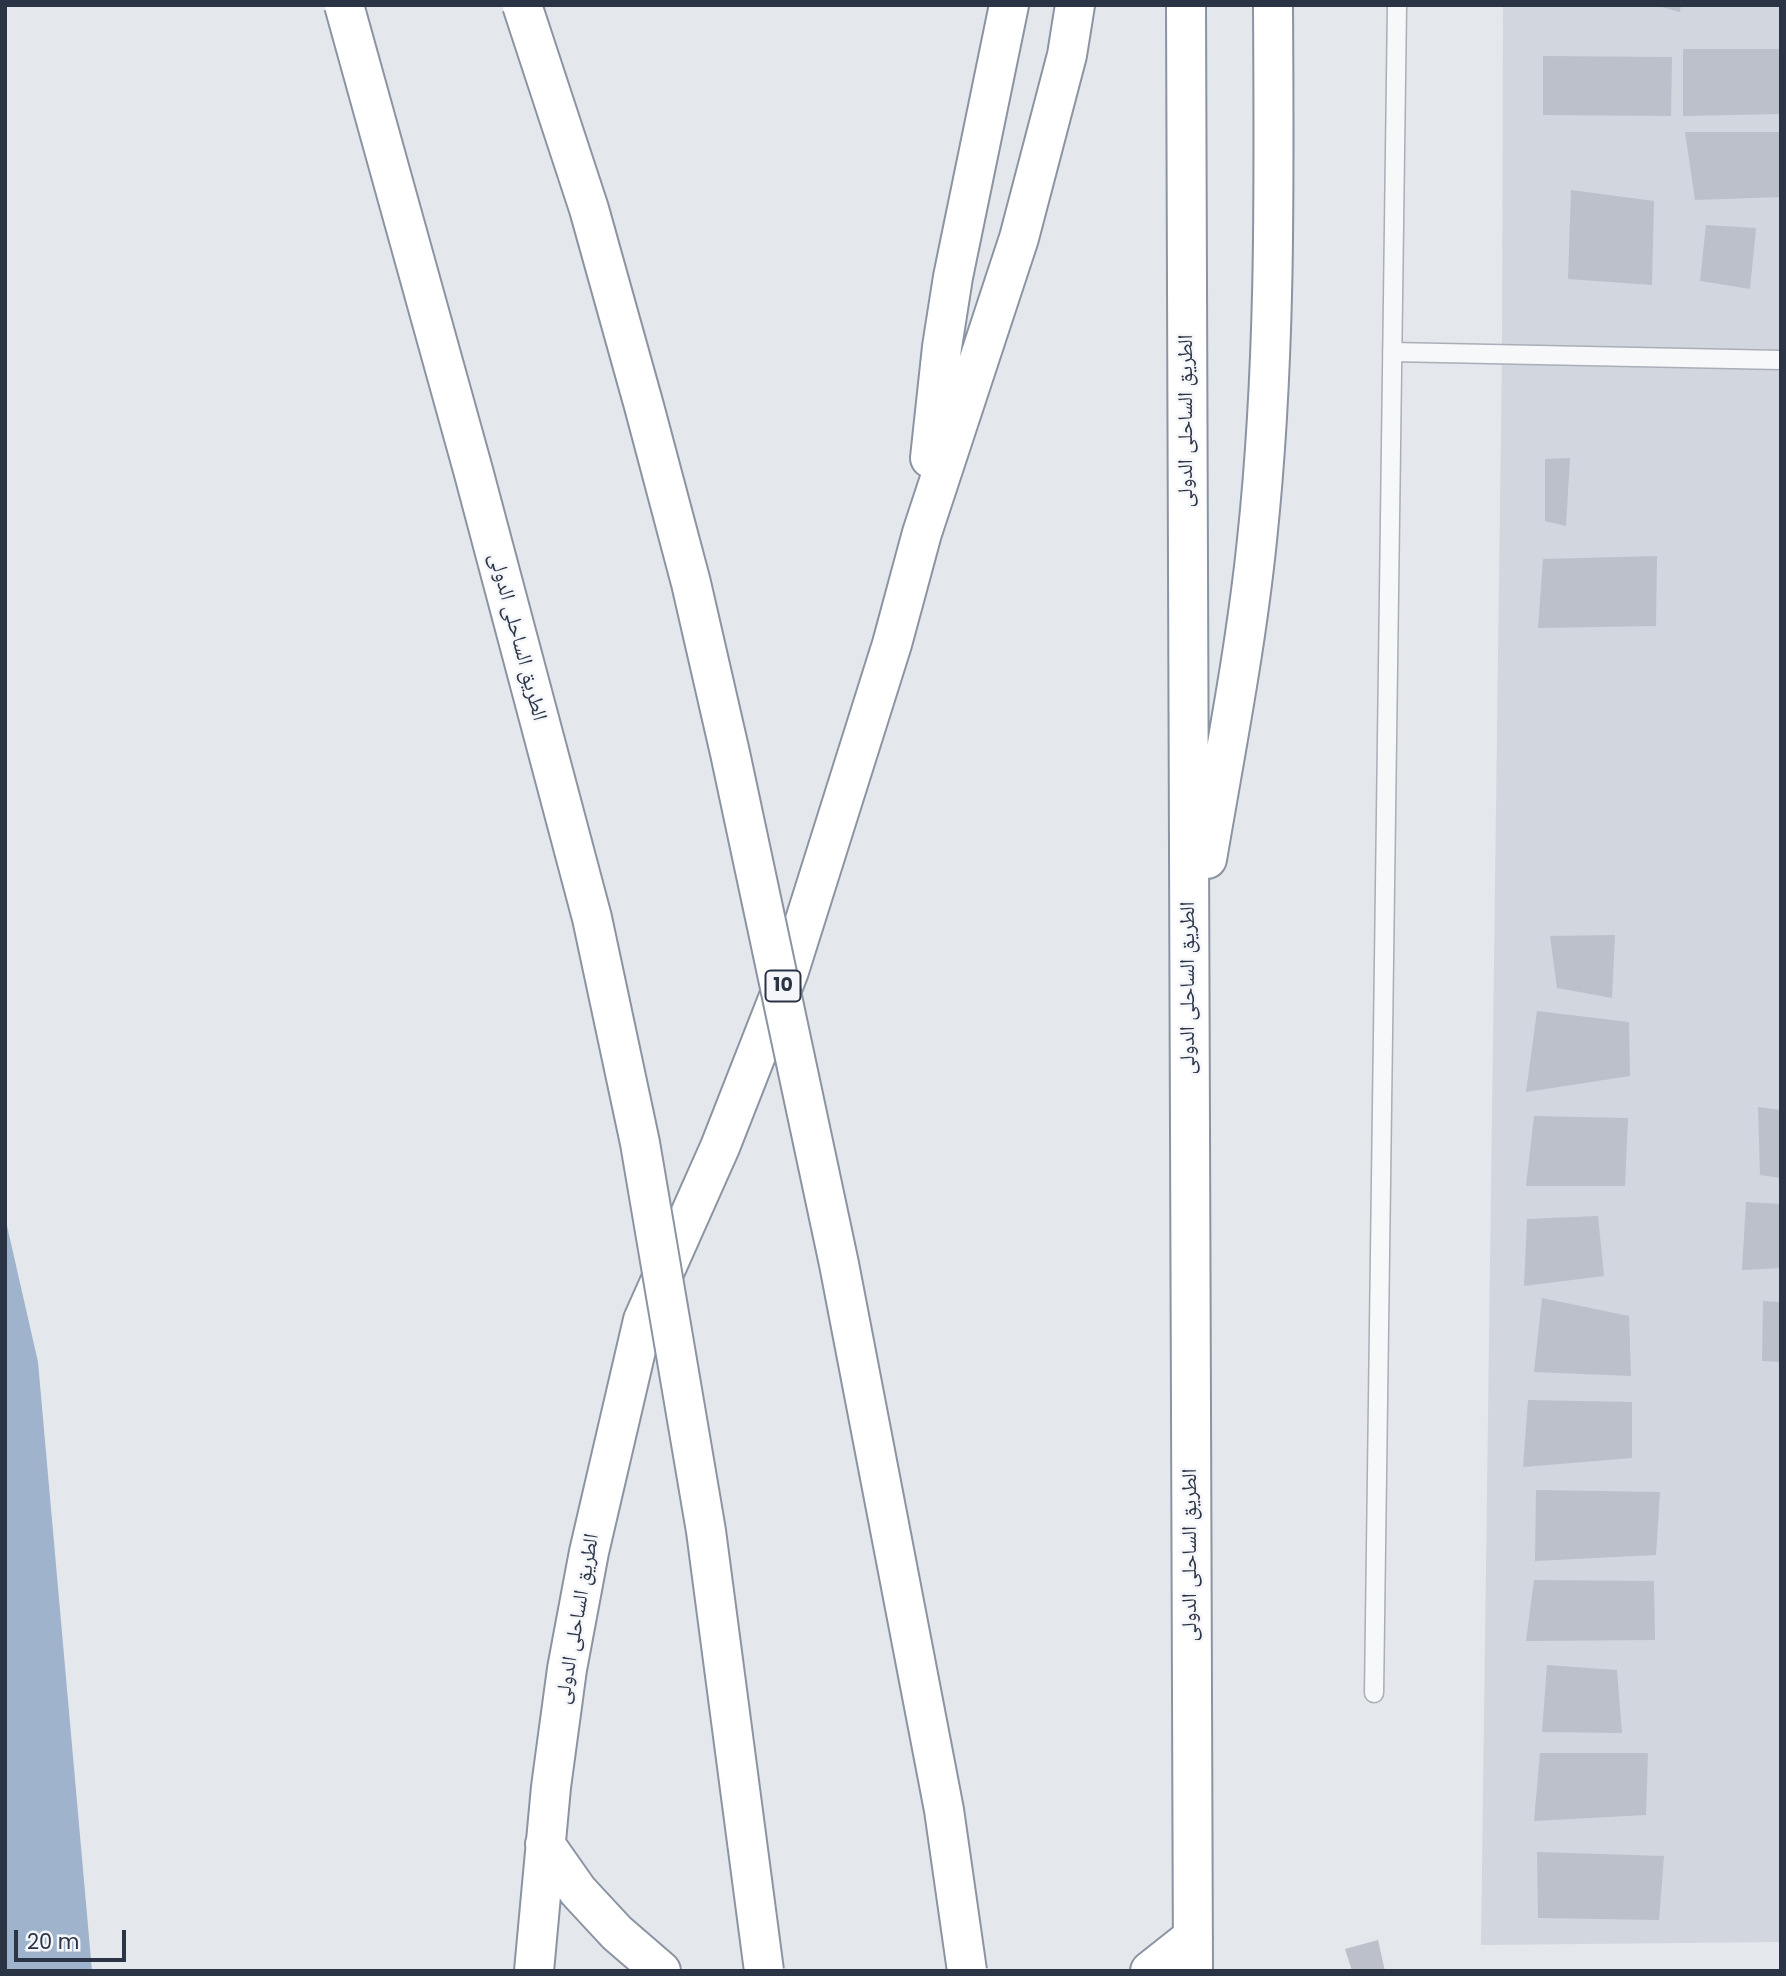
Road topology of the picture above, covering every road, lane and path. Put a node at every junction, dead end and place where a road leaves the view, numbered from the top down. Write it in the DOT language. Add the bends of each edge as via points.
graph roads {
  1 [pos="344,5"];
  2 [pos="522,5"];
  3 [pos="1009,5"];
  4 [pos="1075,5"];
  5 [pos="1186,5"];
  6 [pos="1273,5"];
  7 [pos="1397,5"];
  8 [pos="1392,352"];
  9 [pos="1781,360"];
  10 [pos="922,533"];
  11 [pos="1189,965"];
  12 [pos="1374,1693"];
  13 [pos="545,1844"];
  14 [pos="1193,1954"];
  15 [pos="534,1971"];
  16 [pos="661,1971"];
  17 [pos="764,1971"];
  18 [pos="967,1971"];
  19 [pos="1150,1971"];
  1 -- 17 [label="highway, الطريق الساحلى الدولى, bridge" via="592,918 631,1103 706,1531"];
  2 -- 18 [label="highway, 10, bridge" via="589,209 644,406 733,766 839,1264 944,1810"];
  3 -- 10 [label="highway" via="953,277"];
  4 -- 10 [label="highway, الطريق الساحلى الدولى / 10" via="1067,55 1018,238"];
  5 -- 11 [label="highway, الطريق الساحلى الدولى"];
  6 -- 11 [label="highway" via="1272,324 1263,480 1249,611"];
  7 -- 8 [label="lane"];
  8 -- 9 [label="lane"];
  8 -- 12 [label="lane"];
  10 -- 13 [label="highway, الطريق الساحلى الدولى / 10" via="892,644 789,971 720,1147 643,1320 586,1565 567,1669"];
  11 -- 14 [label="highway, الطريق الساحلى الدولى"];
  13 -- 15 [label="highway, الطريق الساحلى الدولى / 10"];
  13 -- 16 [label="highway" via="601,1917"];
  14 -- 19 [label="highway"];
}
